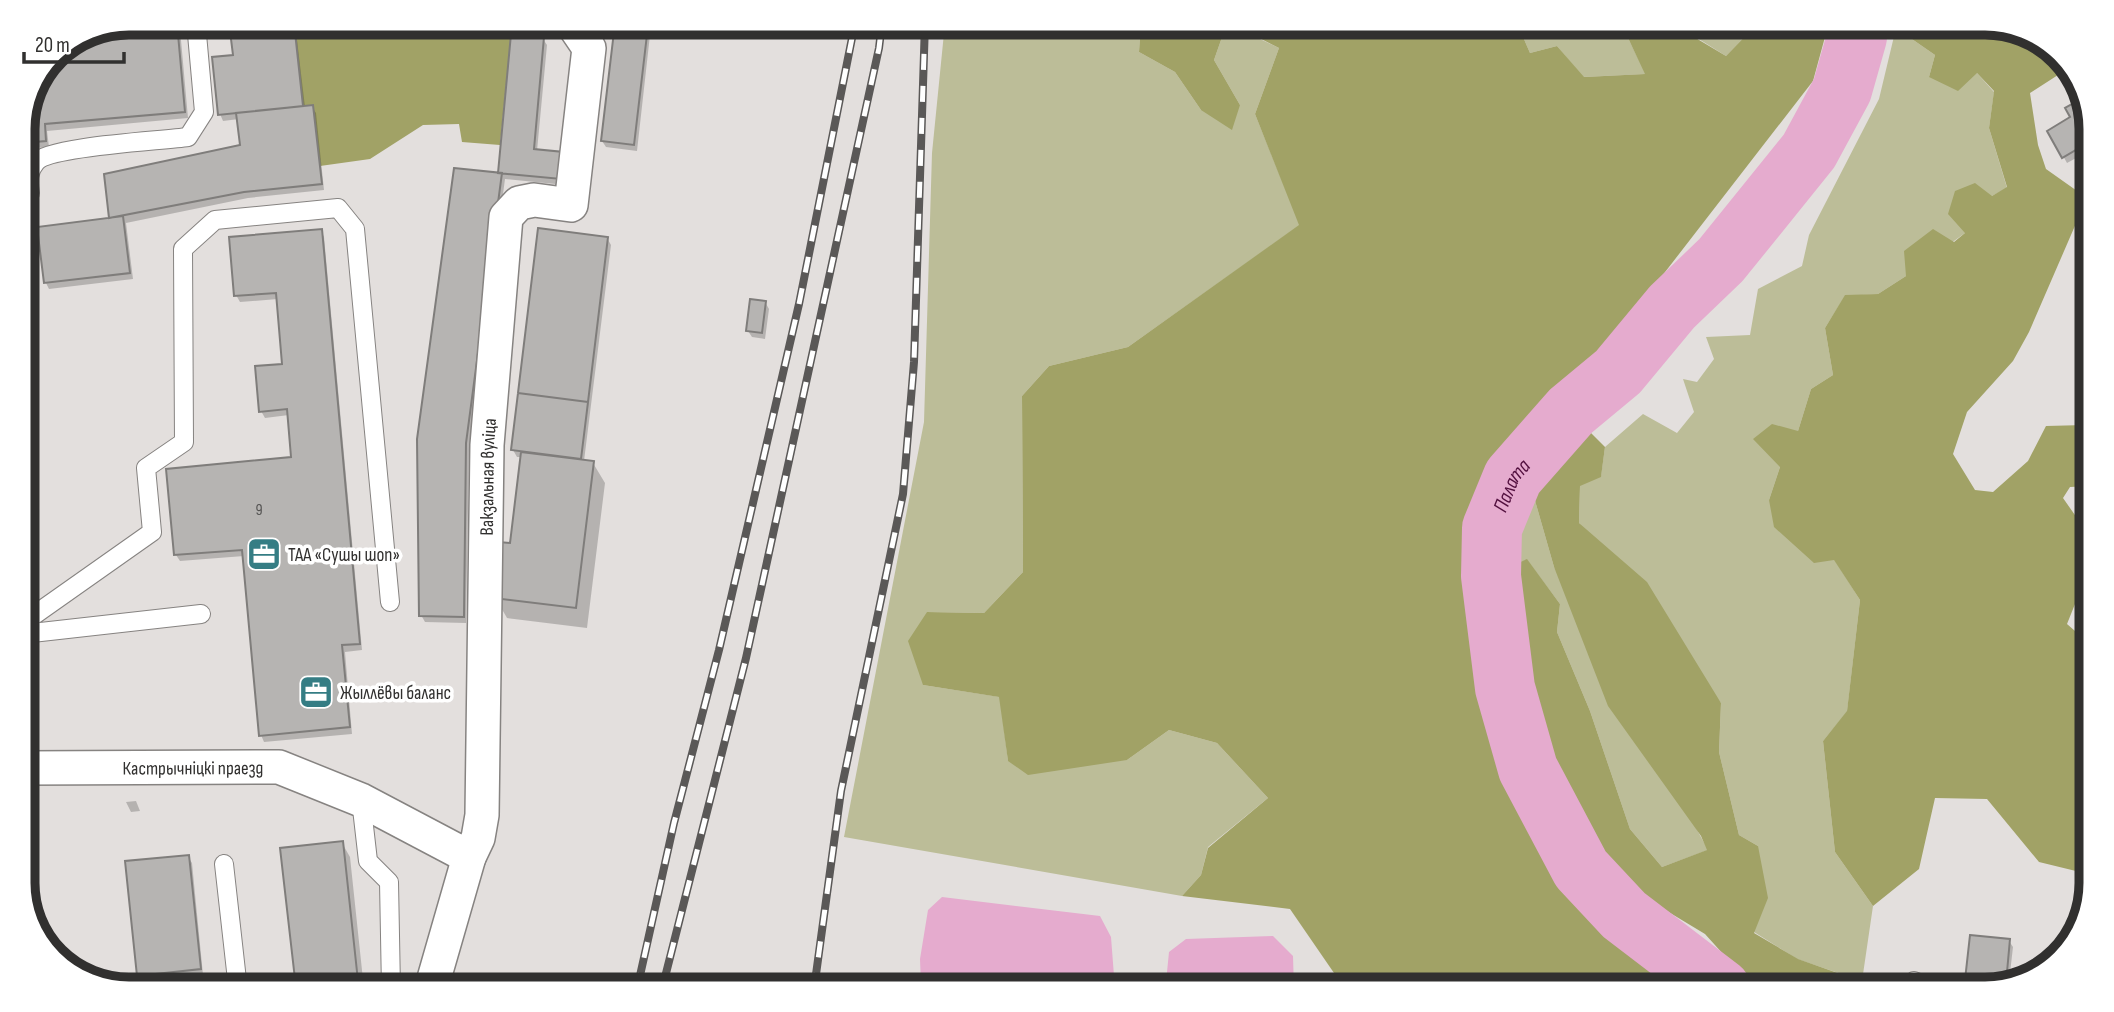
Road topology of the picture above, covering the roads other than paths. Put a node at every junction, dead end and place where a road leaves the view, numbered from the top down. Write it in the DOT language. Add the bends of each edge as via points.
graph roads {
  1 [pos="197,35"];
  2 [pos="580,35"];
  3 [pos="35,164"];
  4 [pos="390,603"];
  5 [pos="201,614"];
  6 [pos="35,615"];
  7 [pos="35,633"];
  8 [pos="35,768"];
  9 [pos="361,800"];
  10 [pos="469,857"];
  11 [pos="224,863"];
  12 [pos="237,977"];
  13 [pos="391,977"];
  14 [pos="434,977"];
  1 -- 3 [label="lane" via="204,111 188,137 57,152"];
  2 -- 10 [label="street, Вакзальная вуліца" via="589,48 571,205 534,200 519,203 506,217 487,444 482,816"];
  4 -- 6 [label="lane" via="355,229 338,208 215,220 183,249 184,442 146,468 152,532"];
  5 -- 7 [label="lane"];
  8 -- 9 [label="street, Кастрычніцкі праезд" via="279,767"];
  9 -- 10 [label="street, Кастрычніцкі праезд"];
  9 -- 13 [label="lane" via="368,861 389,882"];
  10 -- 14 [label="street, Вакзальная вуліца"];
  11 -- 12 [label="lane"];
}
